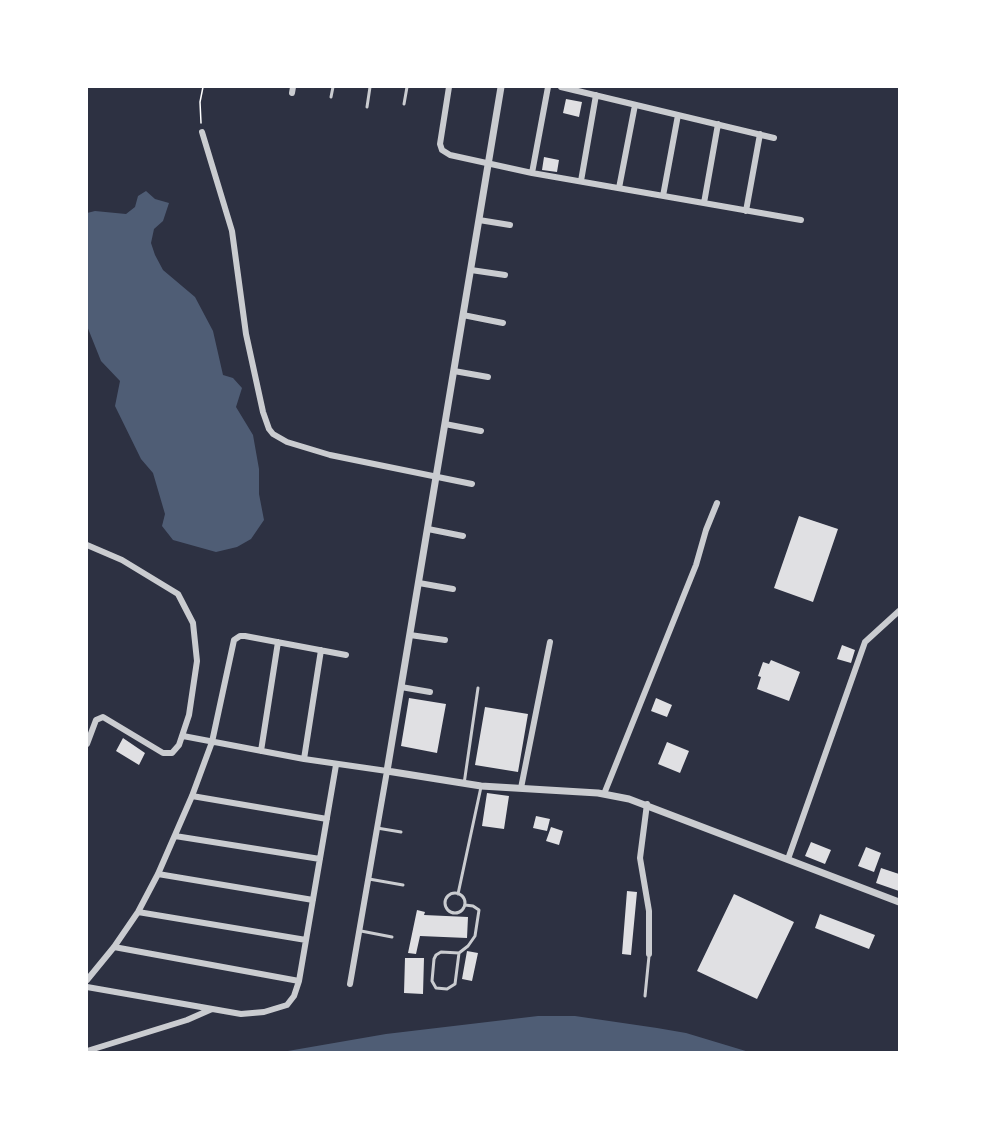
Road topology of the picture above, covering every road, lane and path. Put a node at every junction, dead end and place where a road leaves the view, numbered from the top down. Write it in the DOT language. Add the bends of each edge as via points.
graph roads {
  1 [pos="203,87"];
  2 [pos="333,87"];
  3 [pos="370,87"];
  4 [pos="407,87"];
  5 [pos="449,87"];
  6 [pos="501,87"];
  7 [pos="548,87"];
  8 [pos="561,87"];
  9 [pos="596,95"];
  10 [pos="331,97"];
  11 [pos="404,104"];
  12 [pos="635,105"];
  13 [pos="367,107"];
  14 [pos="678,115"];
  15 [pos="718,124"];
  16 [pos="202,132"];
  17 [pos="760,134"];
  18 [pos="774,138"];
  19 [pos="489,163"];
  20 [pos="532,173"];
  21 [pos="580,181"];
  22 [pos="619,188"];
  23 [pos="663,196"];
  24 [pos="704,203"];
  25 [pos="746,211"];
  26 [pos="479,220"];
  27 [pos="801,220"];
  28 [pos="510,225"];
  29 [pos="471,270"];
  30 [pos="505,275"];
  31 [pos="463,315"];
  32 [pos="503,323"];
  33 [pos="454,371"];
  34 [pos="488,377"];
  35 [pos="445,424"];
  36 [pos="481,431"];
  37 [pos="436,478"];
  38 [pos="472,484"];
  39 [pos="717,503"];
  40 [pos="428,529"];
  41 [pos="463,536"];
  42 [pos="87,545"];
  43 [pos="418,583"];
  44 [pos="453,589"];
  45 [pos="899,611"];
  46 [pos="410,635"];
  47 [pos="445,640"];
  48 [pos="278,642"];
  49 [pos="550,642"];
  50 [pos="321,650"];
  51 [pos="346,655"];
  52 [pos="401,687"];
  53 [pos="478,688"];
  54 [pos="430,692"];
  55 [pos="183,736"];
  56 [pos="212,742"];
  57 [pos="87,744"];
  58 [pos="261,751"];
  59 [pos="304,759"];
  60 [pos="336,765"];
  61 [pos="387,771"];
  62 [pos="464,784"];
  63 [pos="482,786"];
  64 [pos="520,788"];
  65 [pos="604,794"];
  66 [pos="192,796"];
  67 [pos="647,804"];
  68 [pos="327,819"];
  69 [pos="377,828"];
  70 [pos="401,832"];
  71 [pos="175,836"];
  72 [pos="320,859"];
  73 [pos="788,859"];
  74 [pos="158,874"];
  75 [pos="368,879"];
  76 [pos="403,885"];
  77 [pos="458,894"];
  78 [pos="313,900"];
  79 [pos="899,902"];
  80 [pos="465,905"];
  81 [pos="138,912"];
  82 [pos="360,931"];
  83 [pos="392,937"];
  84 [pos="306,940"];
  85 [pos="114,947"];
  86 [pos="459,953"];
  87 [pos="650,954"];
  88 [pos="87,980"];
  89 [pos="299,981"];
  90 [pos="350,984"];
  91 [pos="87,987"];
  92 [pos="645,996"];
  93 [pos="213,1009"];
  94 [pos="87,1051"];
  1 -- 16 [label="path"];
  2 -- 10 [label="lane"];
  3 -- 13 [label="lane"];
  4 -- 11 [label="lane"];
  5 -- 19 [label="street" via="442,150"];
  6 -- 19 [label="street"];
  7 -- 20 [label="street"];
  8 -- 9 [label="street"];
  9 -- 12 [label="street"];
  9 -- 21 [label="street"];
  12 -- 14 [label="street"];
  12 -- 22 [label="street"];
  14 -- 15 [label="street"];
  14 -- 23 [label="street"];
  15 -- 17 [label="street"];
  15 -- 24 [label="street"];
  16 -- 37 [label="street" via="232,231 246,334 269,429 278,438 297,446"];
  17 -- 18 [label="street"];
  17 -- 25 [label="street"];
  19 -- 20 [label="street"];
  19 -- 26 [label="street"];
  20 -- 21 [label="street"];
  21 -- 22 [label="street"];
  22 -- 23 [label="street"];
  23 -- 24 [label="street"];
  24 -- 25 [label="street"];
  25 -- 27 [label="street"];
  26 -- 28 [label="street"];
  26 -- 29 [label="street"];
  29 -- 30 [label="street"];
  29 -- 31 [label="street"];
  31 -- 32 [label="street"];
  31 -- 33 [label="street"];
  33 -- 34 [label="street"];
  33 -- 35 [label="street"];
  35 -- 36 [label="street"];
  35 -- 37 [label="street"];
  37 -- 38 [label="street"];
  37 -- 40 [label="street"];
  39 -- 65 [label="street"];
  40 -- 41 [label="street"];
  40 -- 43 [label="street"];
  42 -- 55 [label="street" via="171,589 186,607 193,623 196,661 193,698"];
  43 -- 44 [label="street"];
  43 -- 46 [label="street"];
  45 -- 73 [label="street" via="865,642"];
  46 -- 47 [label="street"];
  46 -- 52 [label="street"];
  48 -- 50 [label="street"];
  48 -- 56 [label="street" via="245,636 237,637 232,644"];
  48 -- 58 [label="street"];
  49 -- 64 [label="street"];
  50 -- 51 [label="street"];
  50 -- 59 [label="street"];
  52 -- 54 [label="street"];
  52 -- 61 [label="street"];
  53 -- 62 [label="lane"];
  55 -- 56 [label="street"];
  55 -- 57 [label="street" via="177,750 168,755 103,717 96,720"];
  56 -- 58 [label="street"];
  56 -- 66 [label="street"];
  58 -- 59 [label="street"];
  59 -- 60 [label="street"];
  60 -- 61 [label="street"];
  60 -- 68 [label="street"];
  61 -- 62 [label="street"];
  61 -- 69 [label="street"];
  62 -- 63 [label="street"];
  63 -- 64 [label="street"];
  63 -- 77 [label="lane"];
  64 -- 65 [label="street"];
  65 -- 67 [label="street"];
  66 -- 68 [label="street"];
  66 -- 71 [label="street"];
  67 -- 73 [label="street"];
  67 -- 87 [label="street" via="640,858 649,911"];
  68 -- 72 [label="street"];
  69 -- 70 [label="lane"];
  69 -- 75 [label="street"];
  71 -- 72 [label="street"];
  71 -- 74 [label="street"];
  72 -- 78 [label="street"];
  73 -- 79 [label="street"];
  74 -- 78 [label="street"];
  74 -- 81 [label="street"];
  75 -- 76 [label="lane"];
  75 -- 82 [label="street"];
  77 -- 80 [label="lane"];
  77 -- 80 [label="lane" via="448,897 446,908 455,914"];
  78 -- 84 [label="street"];
  80 -- 86 [label="lane" via="476,907 479,914 475,936"];
  81 -- 84 [label="street"];
  81 -- 85 [label="street"];
  82 -- 83 [label="lane"];
  82 -- 90 [label="street"];
  84 -- 89 [label="street"];
  85 -- 88 [label="street"];
  85 -- 89 [label="street"];
  86 -- 86 [label="lane" via="436,955 432,981 436,988 447,989 454,984"];
  87 -- 92 [label="lane"];
  89 -- 93 [label="street" via="294,996 280,1008 242,1014"];
  91 -- 93 [label="street"];
  93 -- 94 [label="street"];
}
